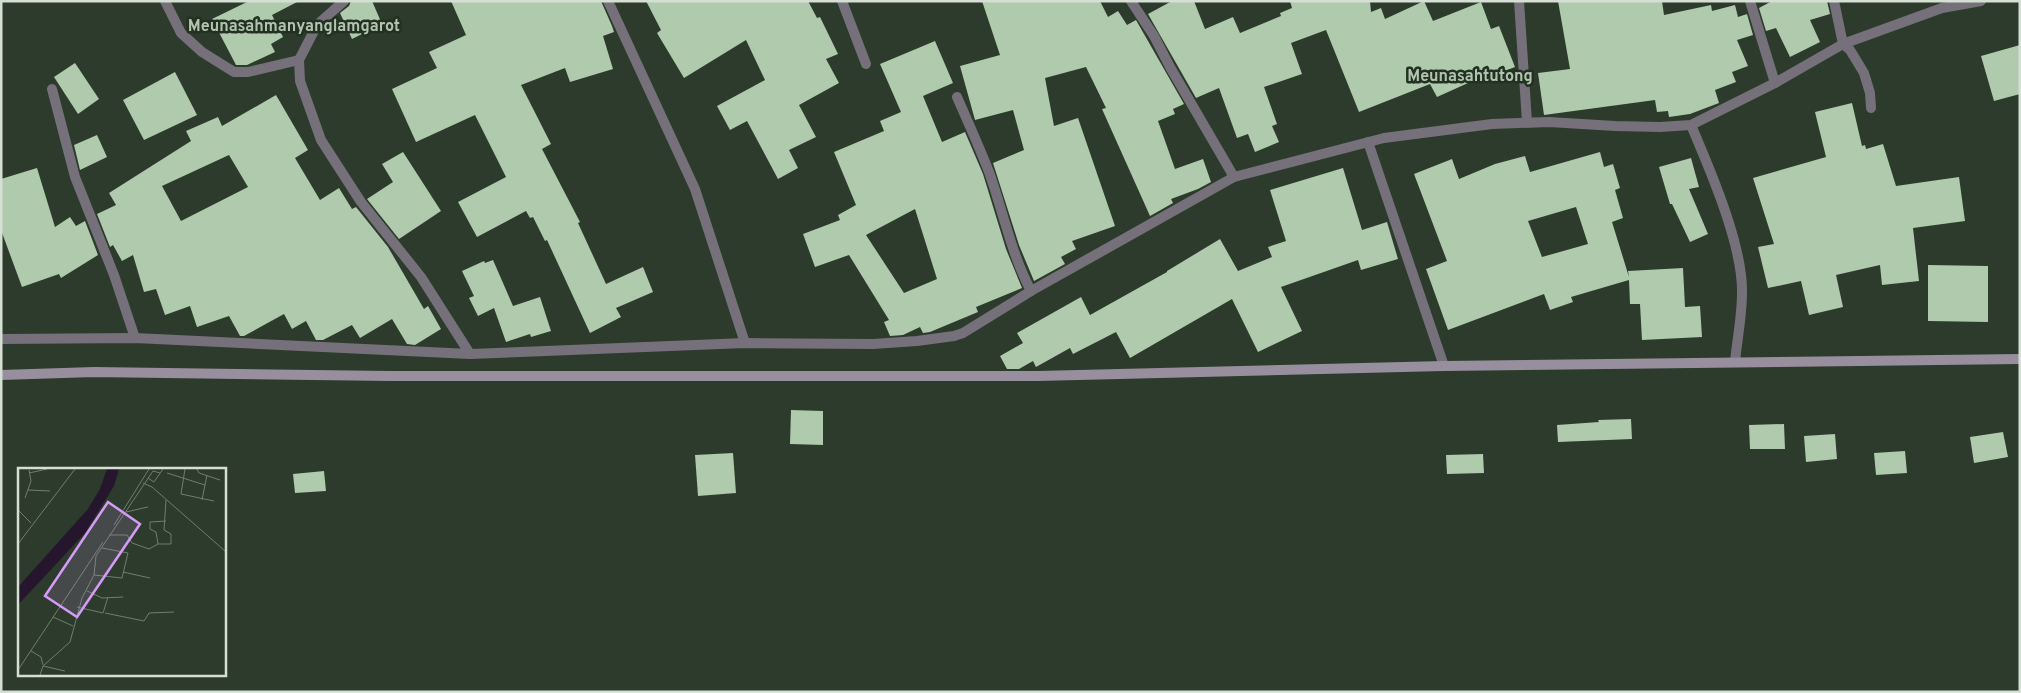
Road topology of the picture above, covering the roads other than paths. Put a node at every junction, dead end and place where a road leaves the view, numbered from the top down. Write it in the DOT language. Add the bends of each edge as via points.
graph roads {
  1 [pos="165,1"];
  2 [pos="344,1"];
  3 [pos="608,1"];
  4 [pos="842,1"];
  5 [pos="1131,1"];
  6 [pos="1518,1"];
  7 [pos="1750,1"];
  8 [pos="1834,1"];
  9 [pos="1981,1"];
  10 [pos="1843,44"];
  11 [pos="299,60"];
  12 [pos="866,64"];
  13 [pos="1775,83"];
  14 [pos="52,89"];
  15 [pos="957,97"];
  16 [pos="1871,108"];
  17 [pos="1527,122"];
  18 [pos="1691,125"];
  19 [pos="1368,142"];
  20 [pos="1234,177"];
  21 [pos="1031,291"];
  22 [pos="135,338"];
  23 [pos="1,339"];
  24 [pos="745,343"];
  25 [pos="470,354"];
  26 [pos="2020,359"];
  27 [pos="1735,362"];
  28 [pos="1444,366"];
  29 [pos="1,374"];
  1 -- 11 [label="street" via="181,33 202,52 234,72 248,72"];
  2 -- 11 [label="street" via="317,25"];
  3 -- 24 [label="street" via="695,189"];
  4 -- 12 [label="street"];
  5 -- 20 [label="street"];
  6 -- 17 [label="street"];
  7 -- 13 [label="street"];
  8 -- 10 [label="street"];
  9 -- 10 [label="street" via="1942,8"];
  10 -- 13 [label="street"];
  10 -- 16 [label="street" via="1864,73"];
  11 -- 25 [label="street" via="300,80 321,140 360,202 421,277"];
  13 -- 18 [label="street"];
  14 -- 22 [label="street" via="75,177 114,274"];
  15 -- 21 [label="street" via="989,172 1012,249"];
  17 -- 18 [label="street" via="1651,127"];
  17 -- 19 [label="street"];
  18 -- 27 [label="street" via="1740,263 1742,293"];
  19 -- 20 [label="street"];
  19 -- 28 [label="street"];
  20 -- 21 [label="street"];
  21 -- 24 [label="street" via="954,336 873,344"];
  22 -- 23 [label="street"];
  22 -- 25 [label="street"];
  24 -- 25 [label="street"];
  26 -- 27 [label="street"];
  27 -- 28 [label="street"];
  28 -- 29 [label="street" via="1038,376"];
}
